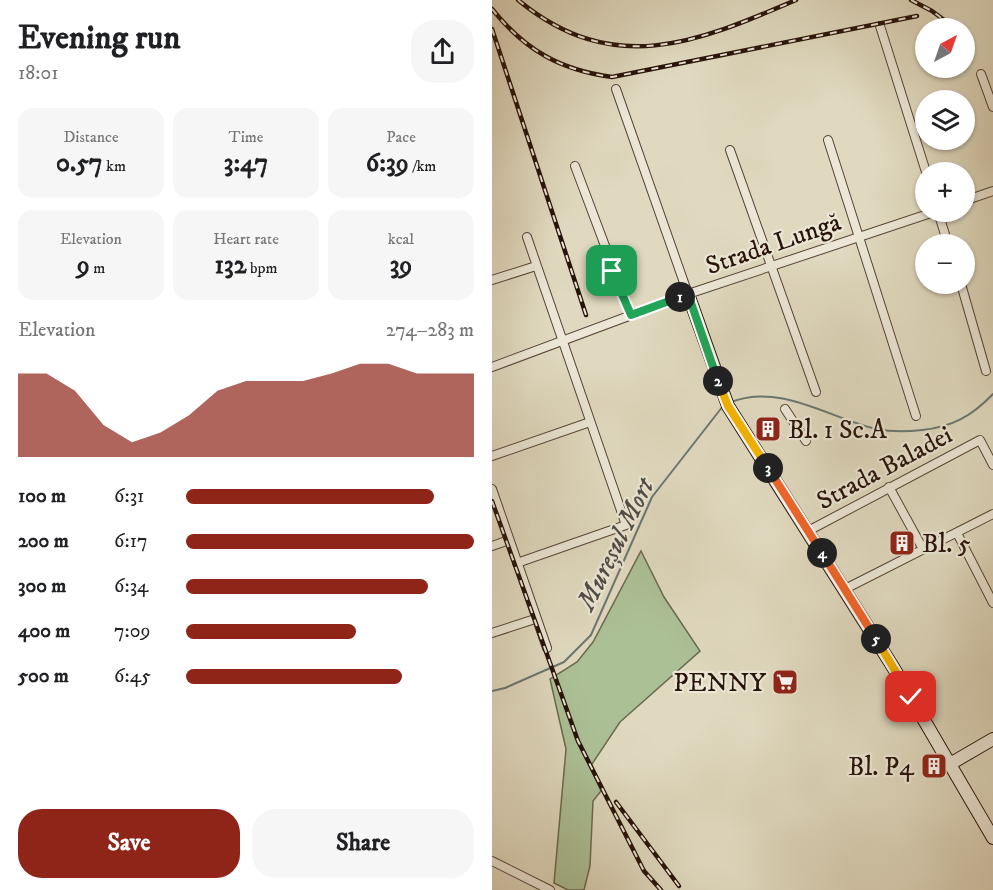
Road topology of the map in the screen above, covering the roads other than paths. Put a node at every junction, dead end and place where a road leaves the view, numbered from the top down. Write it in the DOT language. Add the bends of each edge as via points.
graph roads {
  1 [pos="880,26"];
  2 [pos="981,74"];
  3 [pos="616,89"];
  4 [pos="993,107"];
  5 [pos="828,140"];
  6 [pos="730,150"];
  7 [pos="923,162"];
  8 [pos="575,166"];
  9 [pos="993,191"];
  10 [pos="975,197"];
  11 [pos="915,219"];
  12 [pos="527,237"];
  13 [pos="858,237"];
  14 [pos="536,266"];
  15 [pos="771,267"];
  16 [pos="492,280"];
  17 [pos="688,294"];
  18 [pos="964,294"];
  19 [pos="631,315"];
  20 [pos="562,343"];
  21 [pos="492,367"];
  22 [pos="986,370"];
  23 [pos="816,392"];
  24 [pos="785,409"];
  25 [pos="916,416"];
  26 [pos="590,422"];
  27 [pos="806,441"];
  28 [pos="492,456"];
  29 [pos="993,465"];
  30 [pos="889,487"];
  31 [pos="492,489"];
  32 [pos="993,514"];
  33 [pos="808,531"];
  34 [pos="957,533"];
  35 [pos="509,540"];
  36 [pos="492,546"];
  37 [pos="923,549"];
  38 [pos="517,563"];
  39 [pos="845,589"];
  40 [pos="993,603"];
  41 [pos="536,619"];
  42 [pos="492,633"];
  43 [pos="547,648"];
  44 [pos="993,739"];
  45 [pos="950,764"];
  46 [pos="993,838"];
  47 [pos="492,861"];
  48 [pos="550,890"];
  1 -- 7 [label="street"];
  2 -- 4 [label="street"];
  3 -- 17 [label="street"];
  5 -- 13 [label="street"];
  6 -- 15 [label="street"];
  8 -- 19 [label="street"];
  9 -- 10 [label="street"];
  11 -- 13 [label="street, Strada Lungă"];
  12 -- 14 [label="street"];
  13 -- 15 [label="street, Strada Lungă"];
  13 -- 25 [label="street"];
  14 -- 16 [label="street"];
  14 -- 20 [label="street"];
  15 -- 17 [label="street, Strada Lungă"];
  15 -- 23 [label="street"];
  17 -- 19 [label="street, Strada Lungă"];
  17 -- 33 [label="street" via="728,406"];
  18 -- 22 [label="street"];
  19 -- 20 [label="street, Strada Lungă"];
  20 -- 21 [label="street, Strada Lungă"];
  20 -- 26 [label="street"];
  24 -- 27 [label="street"];
  26 -- 28 [label="street"];
  26 -- 38 [label="street" via="626,525"];
  29 -- 30 [label="street, Strada Baladei" via="980,440"];
  30 -- 33 [label="street, Strada Baladei"];
  30 -- 37 [label="street"];
  31 -- 35 [label="street"];
  32 -- 34 [label="street"];
  33 -- 39 [label="street"];
  34 -- 37 [label="street"];
  34 -- 40 [label="street"];
  35 -- 36 [label="street"];
  35 -- 38 [label="street"];
  37 -- 39 [label="street"];
  38 -- 41 [label="street"];
  39 -- 45 [label="street"];
  41 -- 42 [label="street"];
  41 -- 43 [label="street"];
  44 -- 45 [label="street"];
  45 -- 46 [label="street"];
  47 -- 48 [label="street"];
}
